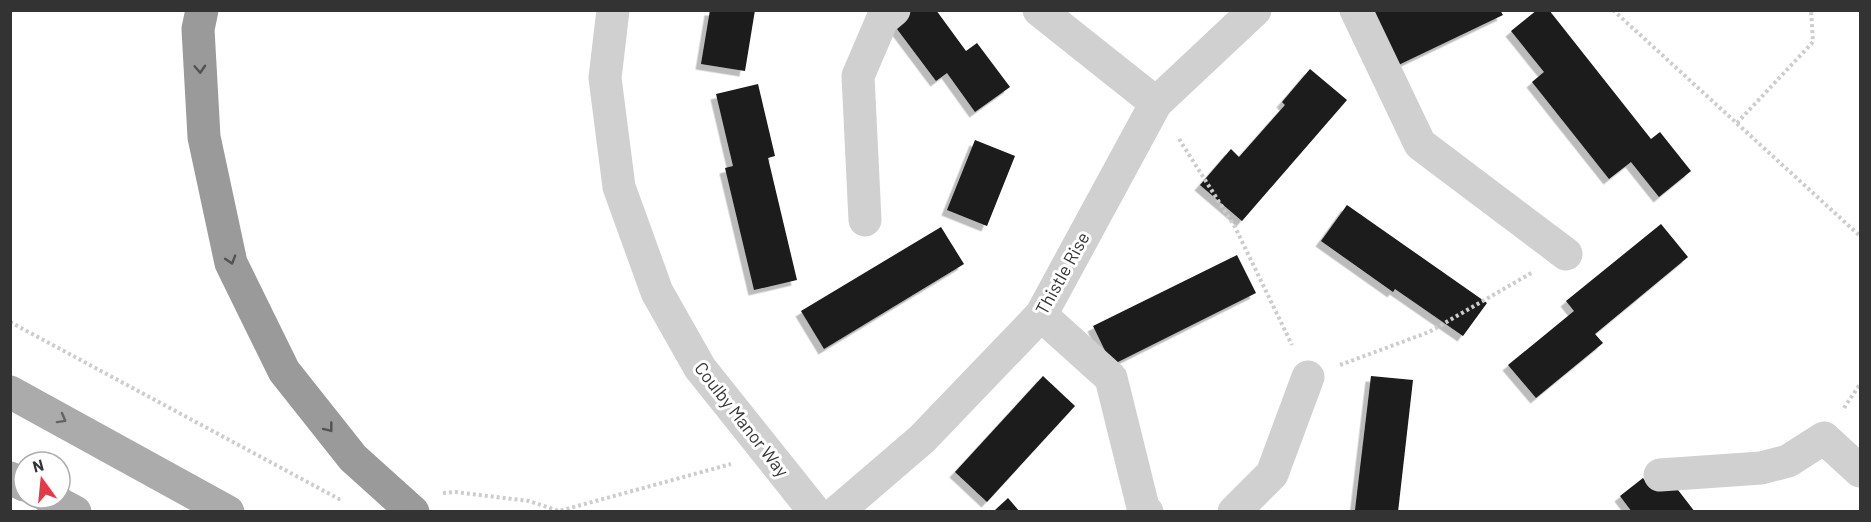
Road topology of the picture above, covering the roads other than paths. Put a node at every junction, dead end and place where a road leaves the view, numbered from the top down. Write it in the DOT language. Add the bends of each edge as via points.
graph roads {
  1 [pos="202,10"];
  2 [pos="613,10"];
  3 [pos="894,10"];
  4 [pos="1039,10"];
  5 [pos="1255,10"];
  6 [pos="1356,10"];
  7 [pos="1156,103"];
  8 [pos="865,220"];
  9 [pos="1566,254"];
  10 [pos="1041,315"];
  11 [pos="1308,377"];
  12 [pos="10,392"];
  13 [pos="1860,471"];
  14 [pos="1660,475"];
  15 [pos="228,512"];
  16 [pos="413,512"];
  17 [pos="815,512"];
  18 [pos="837,512"];
  19 [pos="1147,512"];
  20 [pos="1234,512"];
  1 -- 16 [label="highway, one-way" via="198,28 204,138 231,263 285,371 353,458"];
  2 -- 17 [label="street, Coulby Manor Way" via="605,78 619,187 657,292 700,369"];
  3 -- 8 [label="street" via="882,20 858,76"];
  4 -- 7 [label="street"];
  5 -- 7 [label="street, Thistle Rise"];
  6 -- 9 [label="street" via="1420,144"];
  7 -- 10 [label="street, Thistle Rise"];
  10 -- 18 [label="street, Thistle Rise" via="922,439"];
  10 -- 19 [label="street" via="1111,378"];
  11 -- 20 [label="street" via="1272,474"];
  12 -- 15 [label="main road, one-way"];
  13 -- 14 [label="street" via="1824,438 1788,461 1761,468"];
}
